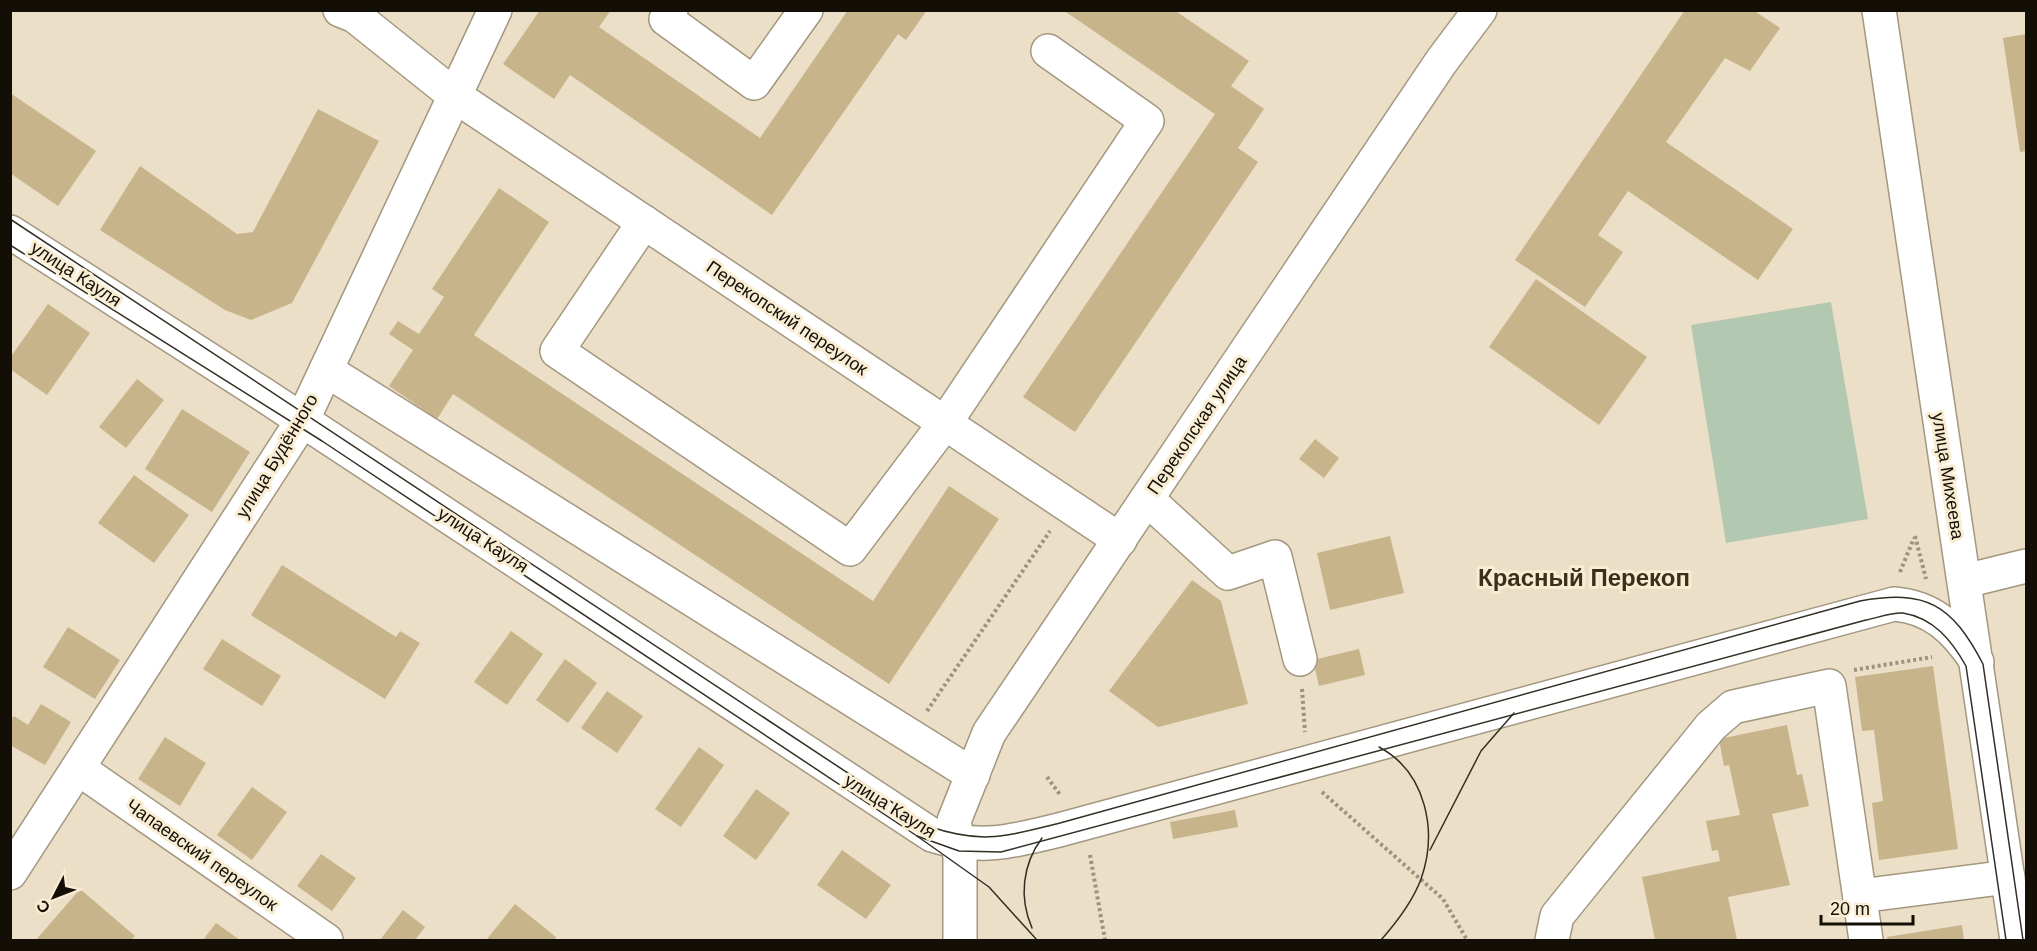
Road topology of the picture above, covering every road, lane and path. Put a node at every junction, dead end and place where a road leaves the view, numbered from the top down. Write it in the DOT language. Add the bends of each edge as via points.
graph roads {
  1 [pos="340,10"];
  2 [pos="495,10"];
  3 [pos="671,10"];
  4 [pos="806,10"];
  5 [pos="1480,10"];
  6 [pos="1879,10"];
  7 [pos="1048,51"];
  8 [pos="455,96"];
  9 [pos="644,222"];
  10 [pos="10,232"];
  11 [pos="326,370"];
  12 [pos="302,421"];
  13 [pos="945,423"];
  14 [pos="1147,499"];
  15 [pos="1067,505"];
  16 [pos="1915,536"];
  17 [pos="1120,540"];
  18 [pos="2026,566"];
  19 [pos="1899,576"];
  20 [pos="1965,581"];
  21 [pos="1300,658"];
  22 [pos="1977,662"];
  23 [pos="937,695"];
  24 [pos="79,769"];
  25 [pos="973,775"];
  26 [pos="1347,813"];
  27 [pos="959,850"];
  28 [pos="1090,850"];
  29 [pos="10,873"];
  30 [pos="2008,877"];
  31 [pos="1860,896"];
  32 [pos="2020,930"];
  33 [pos="326,940"];
  34 [pos="960,940"];
  35 [pos="1105,940"];
  36 [pos="1467,940"];
  37 [pos="1552,940"];
  38 [pos="1866,940"];
  1 -- 8 [label="street, Перекопский переулок" via="355,16"];
  2 -- 8 [label="street, улица Будённого"];
  3 -- 4 [label="street" via="666,19 754,82"];
  5 -- 14 [label="street, Перекопская улица"];
  6 -- 20 [label="street, улица Михеева"];
  7 -- 13 [label="street" via="1147,121"];
  8 -- 9 [label="street, Перекопский переулок"];
  8 -- 11 [label="street, улица Будённого"];
  9 -- 13 [label="street, Перекопский переулок"];
  9 -- 13 [label="street" via="557,351 850,549"];
  10 -- 12 [label="street, улица Кауля"];
  11 -- 12 [label="street, улица Будённого"];
  11 -- 25 [label="street"];
  12 -- 24 [label="street, улица Будённого"];
  12 -- 27 [label="street, улица Кауля"];
  13 -- 15 [label="street, Перекопский переулок"];
  14 -- 17 [label="street, Перекопская улица"];
  14 -- 21 [label="street" via="1228,573 1275,557"];
  15 -- 17 [label="street, Перекопский переулок"];
  15 -- 23 [label="path"];
  16 -- 19 [label="path"];
  17 -- 25 [label="street, Перекопская улица" via="989,733"];
  18 -- 20 [label="street"];
  20 -- 22 [label="street, улица Михеева"];
  22 -- 27 [label="street, улица Кауля" via="1949,626 1927,612 1894,604 1059,830"];
  22 -- 30 [label="street, улица Михеева"];
  24 -- 29 [label="street, улица Будённого"];
  24 -- 33 [label="street, Чапаевский переулок"];
  25 -- 27 [label="street, Перекопская улица" via="954,821"];
  26 -- 36 [label="path" via="1443,899"];
  27 -- 34 [label="street"];
  28 -- 35 [label="path"];
  30 -- 31 [label="street"];
  30 -- 32 [label="street, улица Михеева"];
  31 -- 37 [label="street" via="1829,686 1733,707 1711,726 1557,916"];
  31 -- 38 [label="street"];
}
